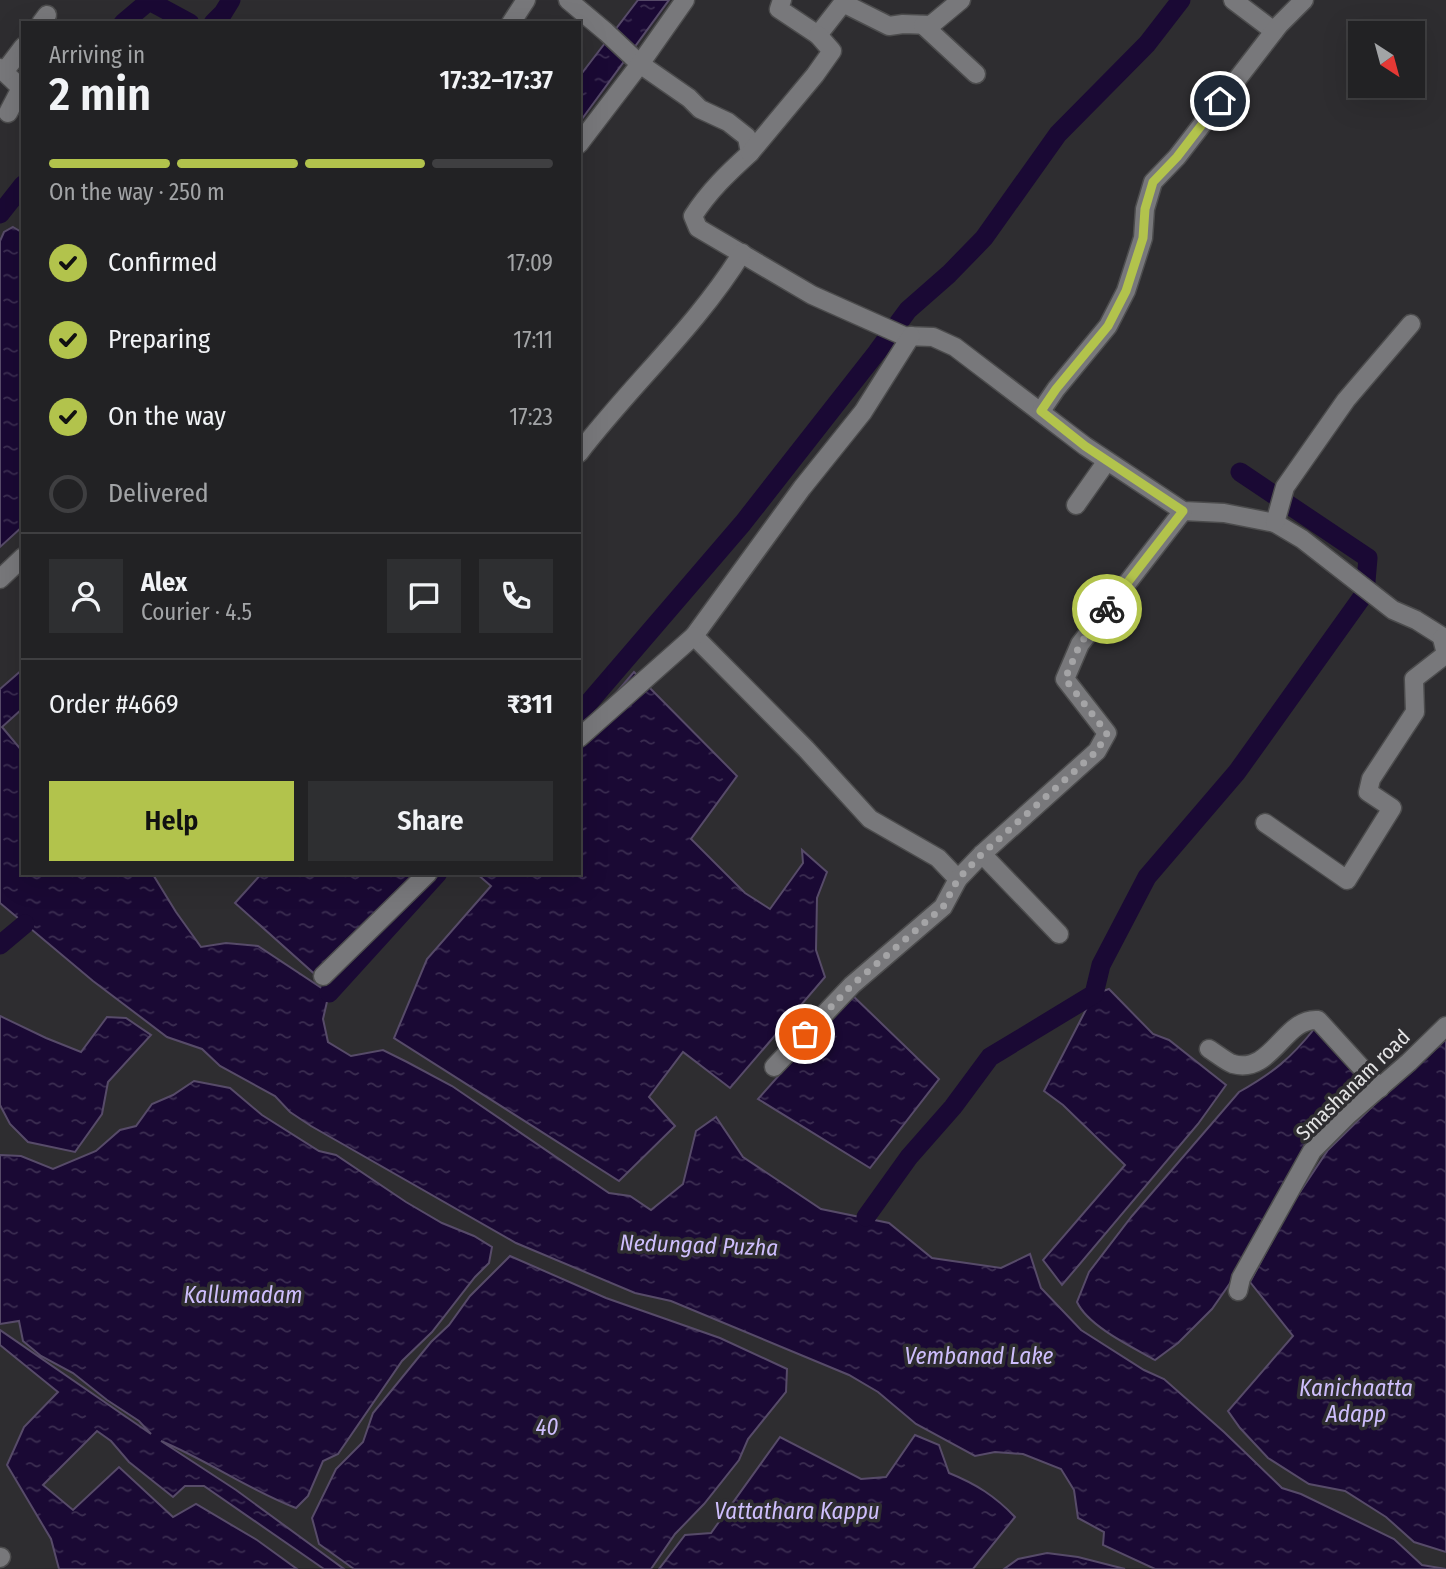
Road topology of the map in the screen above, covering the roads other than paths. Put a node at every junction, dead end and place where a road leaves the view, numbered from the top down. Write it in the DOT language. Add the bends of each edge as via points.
graph roads {
  1 [pos="526,0"];
  2 [pos="568,0"];
  3 [pos="685,0"];
  4 [pos="782,0"];
  5 [pos="961,0"];
  6 [pos="1233,0"];
  7 [pos="1304,0"];
  8 [pos="513,21"];
  9 [pos="923,25"];
  10 [pos="1274,31"];
  11 [pos="818,35"];
  12 [pos="21,49"];
  13 [pos="640,64"];
  14 [pos="2,70"];
  15 [pos="976,74"];
  16 [pos="8,113"];
  17 [pos="581,141"];
  18 [pos="750,153"];
  19 [pos="742,253"];
  20 [pos="1411,324"];
  21 [pos="907,336"];
  22 [pos="1041,411"];
  23 [pos="581,450"];
  24 [pos="1107,461"];
  25 [pos="1076,505"];
  26 [pos="1183,511"];
  27 [pos="1275,523"];
  28 [pos="21,559"];
  29 [pos="0,579"];
  30 [pos="694,636"];
  31 [pos="1444,639"];
  32 [pos="581,736"];
  33 [pos="1265,823"];
  34 [pos="982,854"];
  35 [pos="426,875"];
  36 [pos="958,879"];
  37 [pos="1059,934"];
  38 [pos="323,976"];
  39 [pos="1446,1027"];
  40 [pos="1209,1049"];
  41 [pos="774,1067"];
  42 [pos="1380,1088"];
  43 [pos="1238,1291"];
  1 -- 8 [label="street"];
  2 -- 13 [label="street"];
  3 -- 13 [label="street"];
  4 -- 11 [label="street" via="779,9"];
  5 -- 9 [label="street" via="930,25"];
  6 -- 10 [label="street"];
  7 -- 10 [label="street"];
  9 -- 11 [label="street" via="888,26 843,3"];
  9 -- 15 [label="street"];
  10 -- 22 [label="street" via="1153,182 1143,238 1126,291 1108,326"];
  11 -- 18 [label="street" via="832,51"];
  12 -- 14 [label="street"];
  13 -- 17 [label="street"];
  13 -- 18 [label="street" via="747,137"];
  14 -- 16 [label="street" via="21,88"];
  18 -- 19 [label="street" via="721,179 693,216 698,228"];
  19 -- 21 [label="street" via="812,295"];
  19 -- 23 [label="street" via="723,284"];
  20 -- 27 [label="street" via="1346,400 1285,487"];
  21 -- 22 [label="street" via="933,337 955,347"];
  21 -- 30 [label="street" via="863,412"];
  22 -- 24 [label="street"];
  24 -- 25 [label="street"];
  24 -- 26 [label="street"];
  26 -- 27 [label="street"];
  26 -- 34 [label="street" via="1080,644 1065,679 1107,733 1097,751"];
  27 -- 31 [label="street" via="1393,610"];
  28 -- 29 [label="street"];
  30 -- 32 [label="street"];
  30 -- 36 [label="street" via="870,819 938,858"];
  31 -- 33 [label="street" via="1446,654 1414,679 1415,712 1371,779 1368,792 1392,808 1347,880"];
  34 -- 36 [label="street"];
  34 -- 37 [label="street"];
  35 -- 38 [label="street"];
  36 -- 41 [label="street" via="943,907 852,985"];
  39 -- 42 [label="street, Smashanam road"];
  40 -- 42 [label="street" via="1233,1064 1253,1063 1269,1055 1309,1019 1318,1020"];
  42 -- 43 [label="street, Smashanam road" via="1312,1151"];
}
